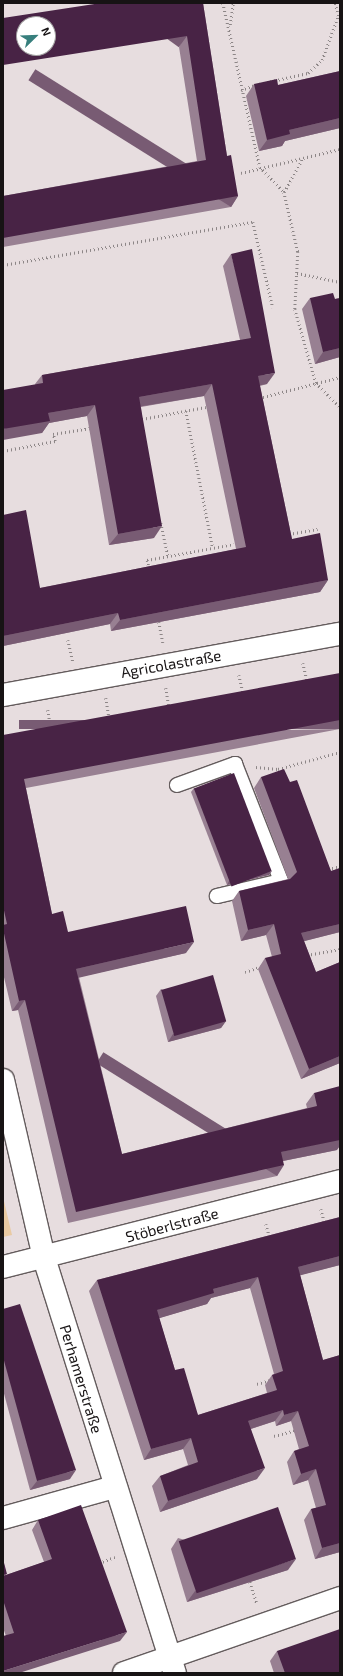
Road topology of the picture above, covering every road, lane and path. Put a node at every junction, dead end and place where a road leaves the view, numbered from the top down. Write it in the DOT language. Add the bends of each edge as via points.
graph roads {
  1 [pos="223,3"];
  2 [pos="233,3"];
  3 [pos="335,3"];
  4 [pos="230,28"];
  5 [pos="241,90"];
  6 [pos="340,150"];
  7 [pos="303,158"];
  8 [pos="260,167"];
  9 [pos="241,173"];
  10 [pos="284,192"];
  11 [pos="3,264"];
  12 [pos="296,273"];
  13 [pos="340,282"];
  14 [pos="273,308"];
  15 [pos="340,377"];
  16 [pos="316,383"];
  17 [pos="260,398"];
  18 [pos="254,399"];
  19 [pos="262,405"];
  20 [pos="340,406"];
  21 [pos="206,407"];
  22 [pos="186,411"];
  23 [pos="141,419"];
  24 [pos="133,420"];
  25 [pos="98,426"];
  26 [pos="142,427"];
  27 [pos="3,451"];
  28 [pos="160,518"];
  29 [pos="287,526"];
  30 [pos="318,529"];
  31 [pos="284,534"];
  32 [pos="288,534"];
  33 [pos="234,544"];
  34 [pos="213,548"];
  35 [pos="168,556"];
  36 [pos="150,575"];
  37 [pos="340,634"];
  38 [pos="3,695"];
  39 [pos="340,752"];
  40 [pos="235,764"];
  41 [pos="177,785"];
  42 [pos="340,866"];
  43 [pos="325,870"];
  44 [pos="217,896"];
  45 [pos="340,949"];
  46 [pos="305,955"];
  47 [pos="265,965"];
  48 [pos="246,972"];
  49 [pos="3,1080"];
  50 [pos="340,1181"];
  51 [pos="321,1213"];
  52 [pos="267,1227"];
  53 [pos="326,1228"];
  54 [pos="271,1242"];
  55 [pos="44,1258"];
  56 [pos="3,1267"];
  57 [pos="272,1379"];
  58 [pos="257,1384"];
  59 [pos="303,1428"];
  60 [pos="274,1436"];
  61 [pos="114,1487"];
  62 [pos="3,1518"];
  63 [pos="112,1558"];
  64 [pos="93,1565"];
  65 [pos="250,1582"];
  66 [pos="253,1593"];
  67 [pos="340,1598"];
  68 [pos="172,1665"];
  69 [pos="124,1673"];
  1 -- 4 [label="path"];
  2 -- 4 [label="path"];
  3 -- 5 [label="path" via="338,16 322,60 308,73 270,79"];
  4 -- 5 [label="path"];
  5 -- 8 [label="path"];
  6 -- 7 [label="path"];
  7 -- 8 [label="path"];
  7 -- 10 [label="path"];
  8 -- 9 [label="path"];
  8 -- 10 [label="path"];
  10 -- 12 [label="path" via="298,252"];
  11 -- 14 [label="path" via="253,222"];
  12 -- 13 [label="path"];
  12 -- 16 [label="path" via="295,309"];
  15 -- 16 [label="path"];
  16 -- 17 [label="path"];
  16 -- 20 [label="path"];
  17 -- 18 [label="path"];
  17 -- 19 [label="path"];
  21 -- 22 [label="path"];
  22 -- 23 [label="path"];
  22 -- 34 [label="path"];
  23 -- 24 [label="path"];
  23 -- 26 [label="path"];
  25 -- 27 [label="path" via="53,434 55,441"];
  28 -- 35 [label="path"];
  29 -- 32 [label="path"];
  30 -- 32 [label="path"];
  31 -- 32 [label="path"];
  33 -- 34 [label="path"];
  34 -- 35 [label="path"];
  35 -- 36 [label="path" via="147,560"];
  37 -- 38 [label="street, Agricolastraße"];
  39 -- 40 [label="path" via="278,769"];
  40 -- 41 [label="lane"];
  40 -- 44 [label="lane" via="281,881"];
  42 -- 43 [label="path"];
  45 -- 46 [label="path"];
  47 -- 48 [label="path"];
  49 -- 55 [label="street, Perhamerstraße"];
  50 -- 55 [label="street, Stöberlstraße"];
  51 -- 53 [label="path"];
  52 -- 54 [label="path"];
  55 -- 56 [label="street, Stöberlstraße"];
  55 -- 61 [label="street, Perhamerstraße"];
  57 -- 58 [label="path"];
  59 -- 60 [label="path"];
  61 -- 62 [label="street"];
  61 -- 68 [label="street, Perhamerstraße"];
  63 -- 64 [label="path"];
  65 -- 66 [label="path"];
  67 -- 68 [label="street"];
  68 -- 69 [label="street"];
}
